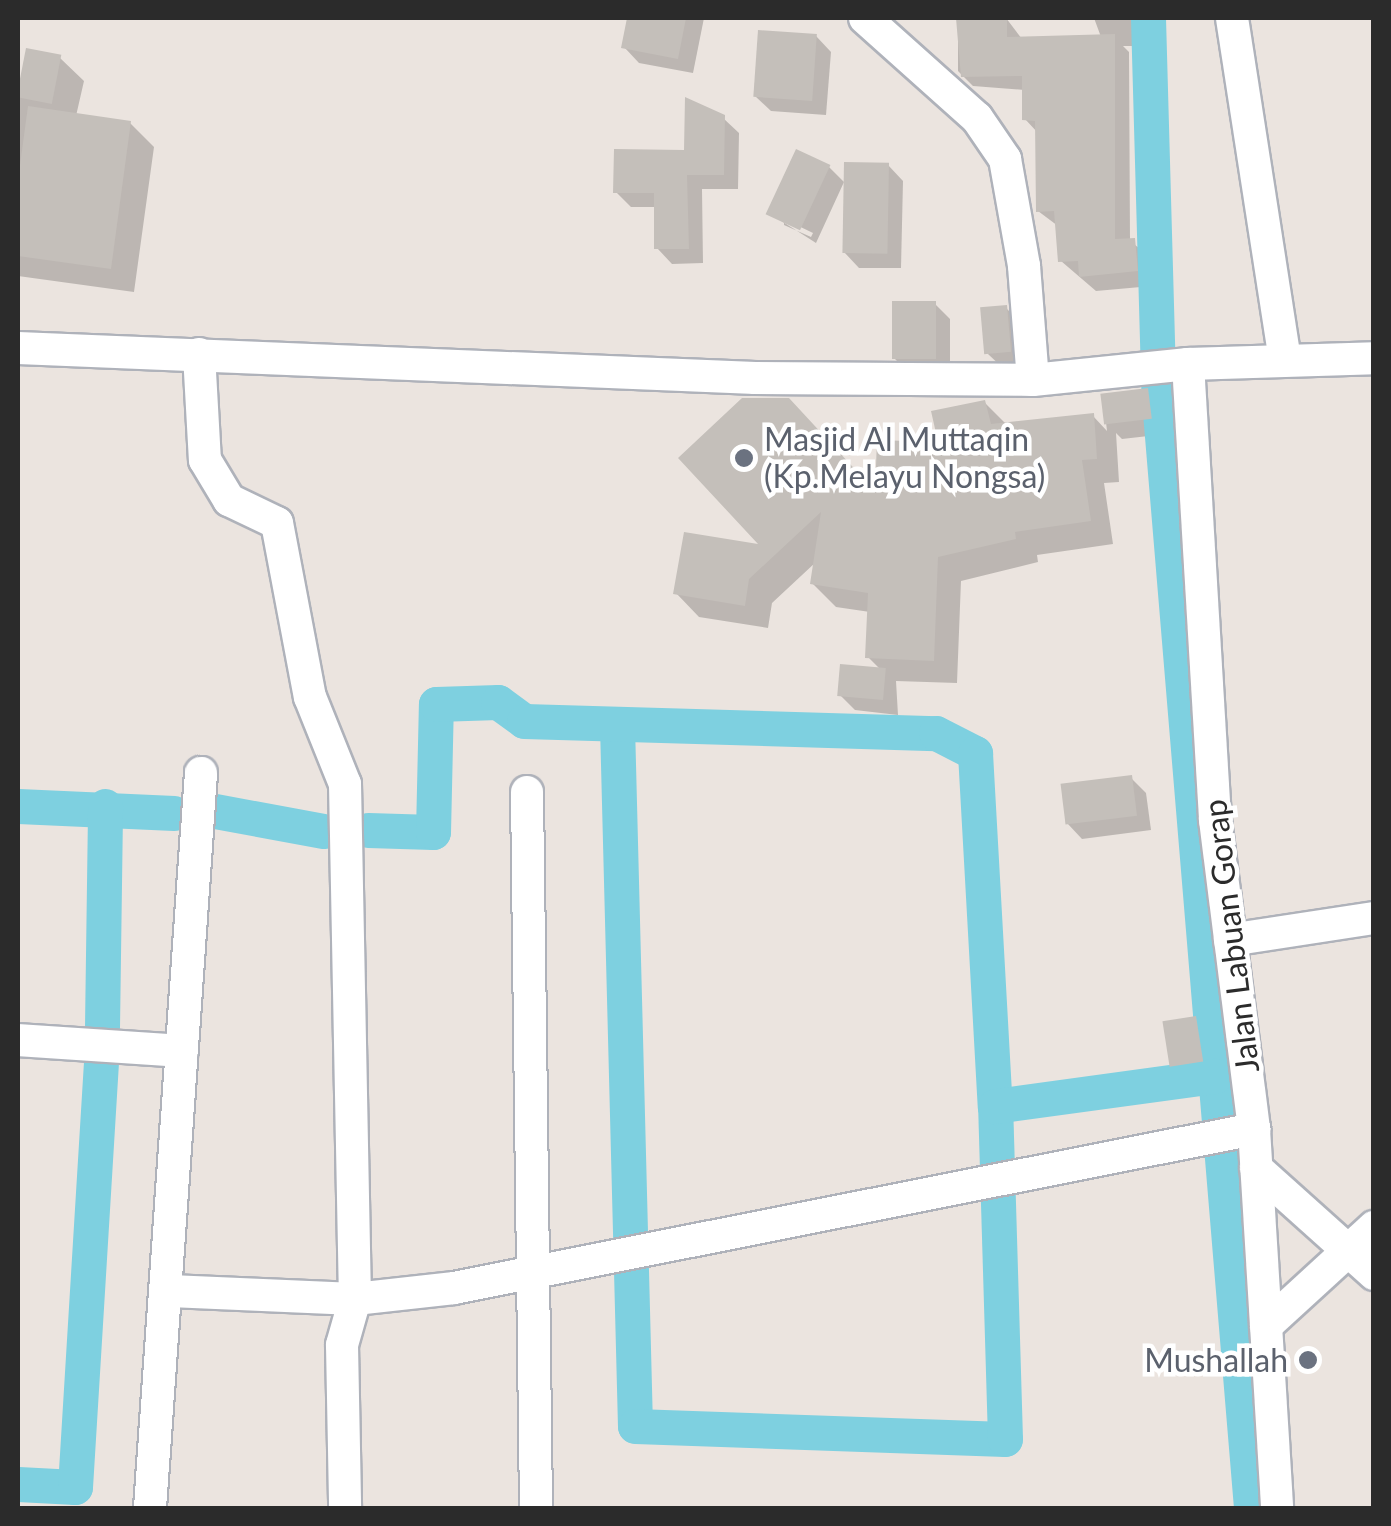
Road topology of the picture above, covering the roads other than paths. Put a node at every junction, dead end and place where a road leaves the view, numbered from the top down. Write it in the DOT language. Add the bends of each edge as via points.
graph roads {
  1 [pos="864,18"];
  2 [pos="1232,18"];
  3 [pos="18,348"];
  4 [pos="199,354"];
  5 [pos="1374,358"];
  6 [pos="1284,359"];
  7 [pos="1180,364"];
  8 [pos="1033,380"];
  9 [pos="201,774"];
  10 [pos="526,792"];
  11 [pos="1374,918"];
  12 [pos="1230,940"];
  13 [pos="18,1040"];
  14 [pos="182,1052"];
  15 [pos="1246,1132"];
  16 [pos="1256,1168"];
  17 [pos="1374,1228"];
  18 [pos="1362,1263"];
  19 [pos="528,1272"];
  20 [pos="170,1292"];
  21 [pos="355,1299"];
  22 [pos="1266,1326"];
  23 [pos="150,1508"];
  24 [pos="345,1508"];
  25 [pos="536,1508"];
  26 [pos="1277,1508"];
  1 -- 8 [label="street" via="978,118 1005,160"];
  2 -- 6 [label="street"];
  3 -- 4 [label="street"];
  4 -- 8 [label="street" via="736,377"];
  4 -- 21 [label="street" via="206,460 229,500 277,524 310,697 345,784"];
  5 -- 6 [label="street"];
  6 -- 7 [label="street"];
  7 -- 8 [label="street"];
  7 -- 12 [label="street, Jalan Labuan Gorap"];
  9 -- 14 [label="street"];
  10 -- 19 [label="street"];
  11 -- 12 [label="street"];
  12 -- 15 [label="street, Jalan Labuan Gorap"];
  13 -- 14 [label="street"];
  14 -- 20 [label="street"];
  15 -- 16 [label="street, Jalan Labuan Gorap"];
  15 -- 19 [label="street"];
  16 -- 18 [label="street"];
  16 -- 22 [label="street, Jalan Labuan Gorap"];
  17 -- 18 [label="street"];
  18 -- 22 [label="street"];
  19 -- 21 [label="street"];
  19 -- 25 [label="street"];
  20 -- 21 [label="street"];
  20 -- 23 [label="street"];
  21 -- 24 [label="street" via="342,1345"];
  22 -- 26 [label="street, Jalan Labuan Gorap"];
}
